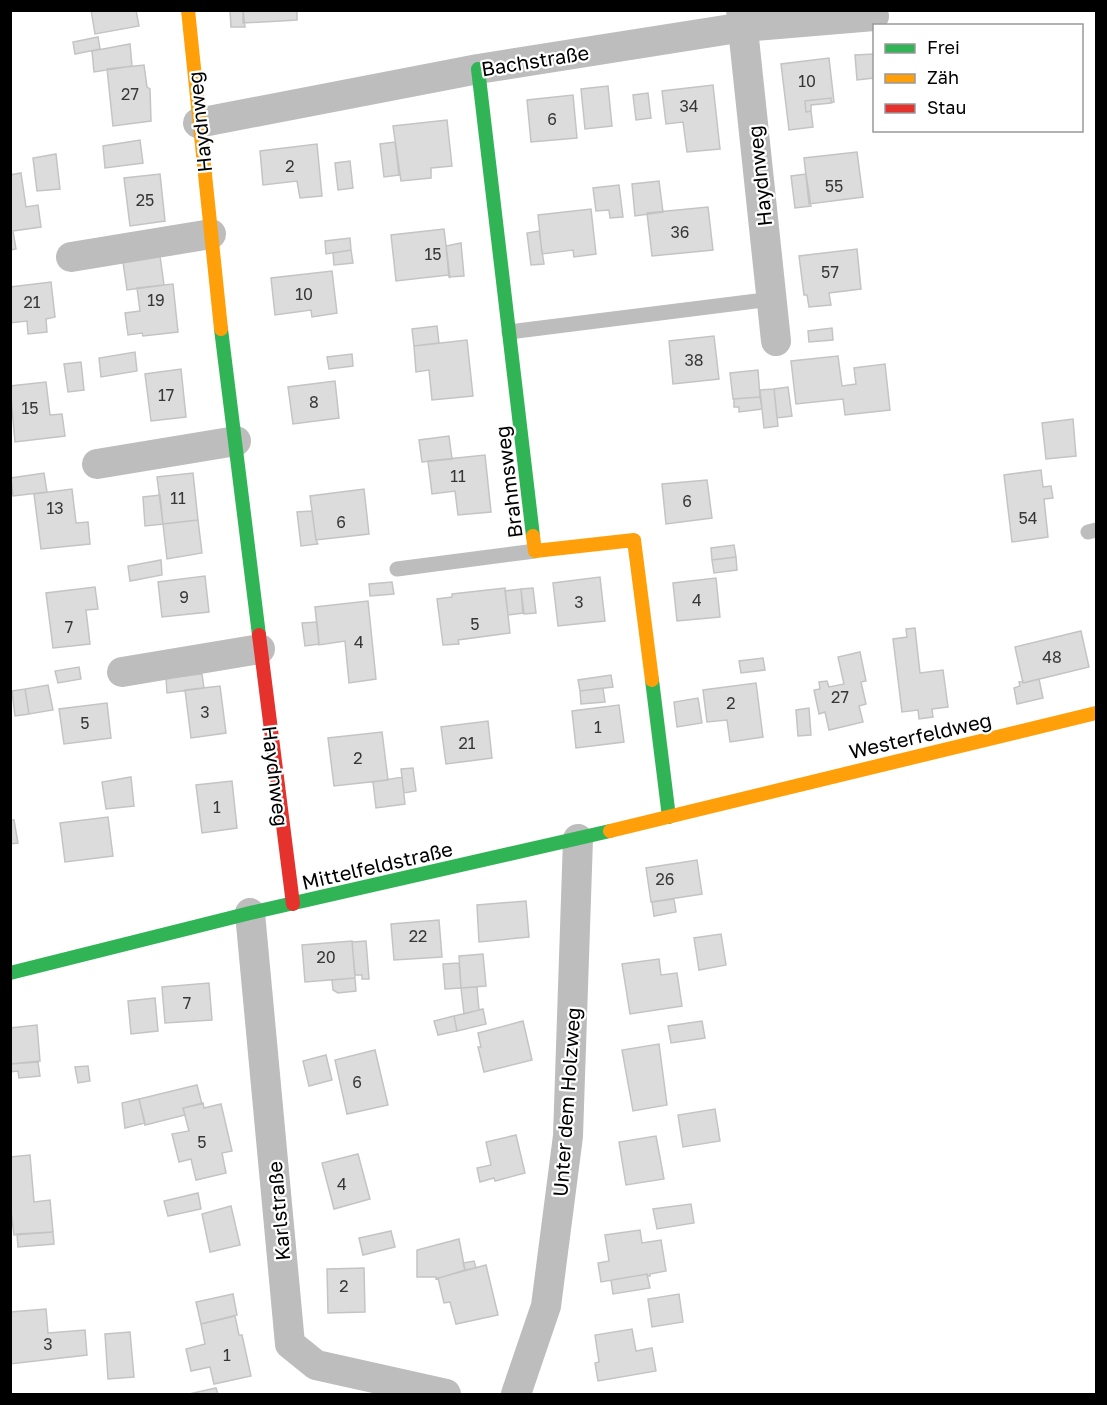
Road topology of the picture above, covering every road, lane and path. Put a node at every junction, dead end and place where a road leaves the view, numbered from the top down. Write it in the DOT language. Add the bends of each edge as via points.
graph roads {
  1 [pos="188,10"];
  2 [pos="874,16"];
  3 [pos="742,19"];
  4 [pos="478,69"];
  5 [pos="198,123"];
  6 [pos="211,234"];
  7 [pos="71,257"];
  8 [pos="772,299"];
  9 [pos="509,332"];
  10 [pos="776,341"];
  11 [pos="236,441"];
  12 [pos="97,464"];
  13 [pos="535,551"];
  14 [pos="397,570"];
  15 [pos="260,649"];
  16 [pos="122,672"];
  17 [pos="1096,713"];
  18 [pos="753,795"];
  19 [pos="669,817"];
  20 [pos="578,839"];
  21 [pos="293,904"];
  22 [pos="250,913"];
  23 [pos="10,973"];
  24 [pos="446,1395"];
  25 [pos="516,1395"];
  1 -- 5 [label="street, Haydnweg"];
  2 -- 3 [label="street, Bachstraße"];
  3 -- 4 [label="street, Bachstraße"];
  3 -- 8 [label="street, Haydnweg"];
  4 -- 5 [label="street, Bachstraße"];
  4 -- 9 [label="street, Brahmsweg"];
  5 -- 6 [label="street, Haydnweg"];
  6 -- 7 [label="street"];
  6 -- 11 [label="street, Haydnweg"];
  8 -- 9 [label="lane"];
  8 -- 10 [label="street, Haydnweg"];
  9 -- 13 [label="street, Brahmsweg"];
  11 -- 12 [label="street"];
  11 -- 15 [label="street, Haydnweg"];
  13 -- 14 [label="lane"];
  13 -- 19 [label="street, Brahmsweg" via="634,540"];
  15 -- 16 [label="street"];
  15 -- 21 [label="street, Haydnweg"];
  17 -- 18 [label="street, Westerfeldweg"];
  18 -- 19 [label="street, Mittelfeldstraße"];
  19 -- 20 [label="street, Mittelfeldstraße"];
  20 -- 21 [label="street, Mittelfeldstraße"];
  20 -- 25 [label="street, Unter dem Holzweg" via="568,1137 546,1306"];
  21 -- 22 [label="street, Mittelfeldstraße"];
  22 -- 23 [label="street, Mittelfeldstraße"];
  22 -- 24 [label="street, Karlstraße" via="290,1344 316,1365"];
}
